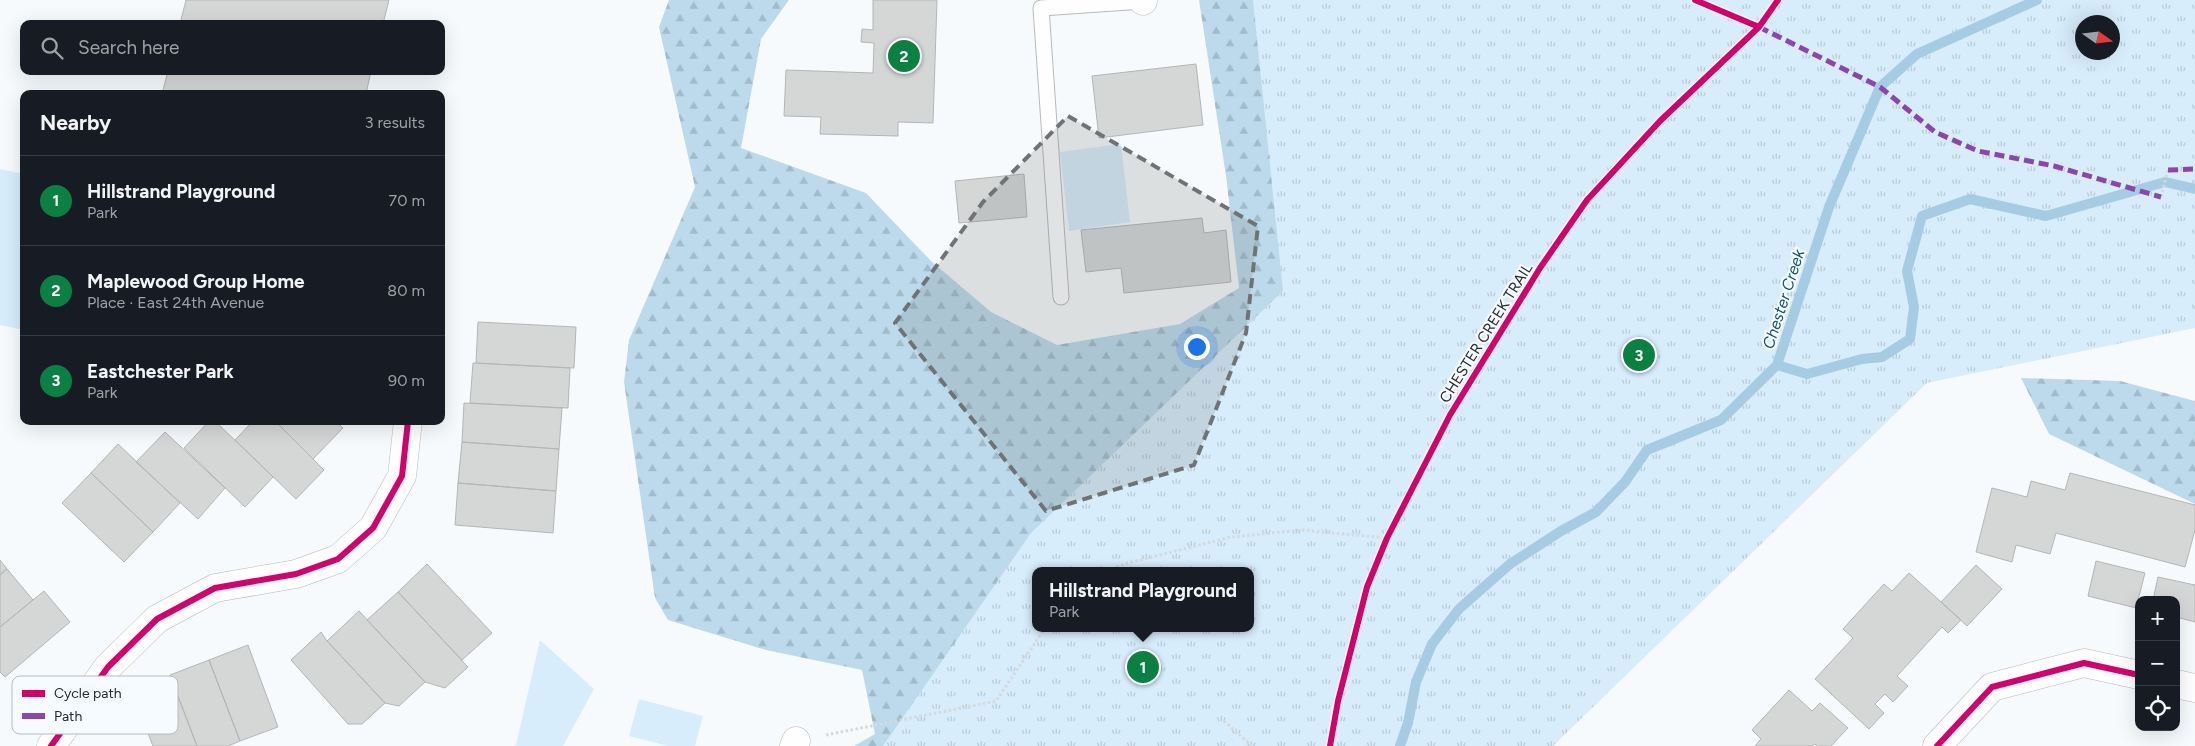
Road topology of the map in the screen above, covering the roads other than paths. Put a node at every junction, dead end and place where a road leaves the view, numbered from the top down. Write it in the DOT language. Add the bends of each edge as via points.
graph roads {
  1 [pos="1143,0"];
  2 [pos="1061,297"];
  3 [pos="408,425"];
  4 [pos="2135,674"];
  5 [pos="102,676"];
  6 [pos="2180,685"];
  7 [pos="2195,688"];
  8 [pos="60,734"];
  9 [pos="51,746"];
  10 [pos="1937,746"];
  1 -- 2 [label="lane" via="1040,8"];
  3 -- 5 [label="street" via="402,476 373,528 338,560 296,574 214,588 157,619"];
  4 -- 10 [label="street" via="2084,663 1992,687"];
  6 -- 7 [label="street"];
  8 -- 9 [label="street"];
}
